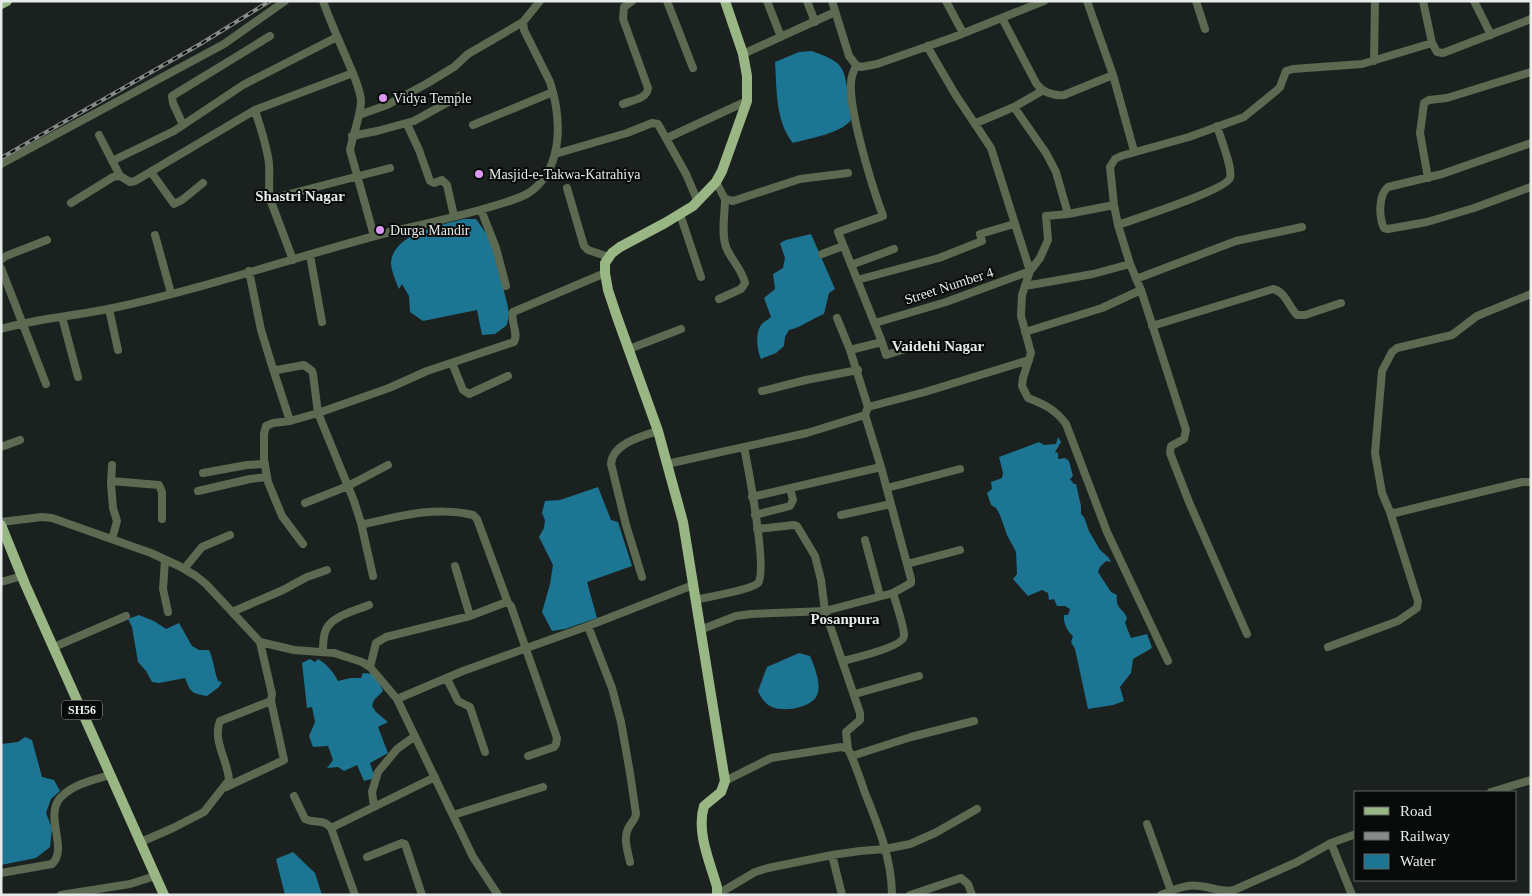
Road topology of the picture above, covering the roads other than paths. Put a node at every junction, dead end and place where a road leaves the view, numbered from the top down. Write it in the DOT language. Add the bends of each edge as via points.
graph roads {
  1 [pos="7,1"];
  2 [pos="285,1"];
  3 [pos="323,1"];
  4 [pos="540,1"];
  5 [pos="632,1"];
  6 [pos="667,1"];
  7 [pos="725,1"];
  8 [pos="767,1"];
  9 [pos="807,1"];
  10 [pos="832,1"];
  11 [pos="946,1"];
  12 [pos="1044,1"];
  13 [pos="1087,1"];
  14 [pos="1196,1"];
  15 [pos="1375,1"];
  16 [pos="1423,1"];
  17 [pos="1474,1"];
  18 [pos="1,4"];
  19 [pos="835,12"];
  20 [pos="1002,18"];
  21 [pos="1531,19"];
  22 [pos="523,22"];
  23 [pos="815,22"];
  24 [pos="1205,29"];
  25 [pos="963,33"];
  26 [pos="1490,35"];
  27 [pos="270,36"];
  28 [pos="337,37"];
  29 [pos="781,37"];
  30 [pos="1432,43"];
  31 [pos="927,46"];
  32 [pos="743,54"];
  33 [pos="1374,61"];
  34 [pos="856,65"];
  35 [pos="694,68"];
  36 [pos="1531,72"];
  37 [pos="352,73"];
  38 [pos="1113,76"];
  39 [pos="1042,91"];
  40 [pos="553,92"];
  41 [pos="461,95"];
  42 [pos="747,101"];
  43 [pos="623,104"];
  44 [pos="1014,107"];
  45 [pos="255,110"];
  46 [pos="359,115"];
  47 [pos="976,123"];
  48 [pos="407,124"];
  49 [pos="184,125"];
  50 [pos="473,125"];
  51 [pos="1217,126"];
  52 [pos="99,135"];
  53 [pos="352,136"];
  54 [pos="666,138"];
  55 [pos="1531,143"];
  56 [pos="1134,151"];
  57 [pos="556,154"];
  58 [pos="112,161"];
  59 [pos="1,164"];
  60 [pos="390,168"];
  61 [pos="152,172"];
  62 [pos="848,172"];
  63 [pos="120,176"];
  64 [pos="358,177"];
  65 [pos="1428,178"];
  66 [pos="716,182"];
  67 [pos="203,183"];
  68 [pos="1531,187"];
  69 [pos="567,188"];
  70 [pos="270,199"];
  71 [pos="726,199"];
  72 [pos="72,202"];
  73 [pos="698,202"];
  74 [pos="1114,205"];
  75 [pos="481,210"];
  76 [pos="680,214"];
  77 [pos="1068,214"];
  78 [pos="454,216"];
  79 [pos="1014,224"];
  80 [pos="1118,225"];
  81 [pos="1302,227"];
  82 [pos="155,235"];
  83 [pos="374,236"];
  84 [pos="47,240"];
  85 [pos="843,246"];
  86 [pos="894,249"];
  87 [pos="822,254"];
  88 [pos="310,256"];
  89 [pos="609,257"];
  90 [pos="1,260"];
  91 [pos="293,260"];
  92 [pos="1130,264"];
  93 [pos="851,265"];
  94 [pos="1,268"];
  95 [pos="249,271"];
  96 [pos="1030,272"];
  97 [pos="605,274"];
  98 [pos="701,277"];
  99 [pos="1136,279"];
  100 [pos="857,280"];
  101 [pos="506,286"];
  102 [pos="1025,286"];
  103 [pos="1141,290"];
  104 [pos="171,293"];
  105 [pos="1531,294"];
  106 [pos="719,298"];
  107 [pos="1341,303"];
  108 [pos="109,309"];
  109 [pos="62,317"];
  110 [pos="837,318"];
  111 [pos="322,322"];
  112 [pos="23,323"];
  113 [pos="875,323"];
  114 [pos="1152,326"];
  115 [pos="1,329"];
  116 [pos="681,330"];
  117 [pos="1025,332"];
  118 [pos="882,342"];
  119 [pos="916,346"];
  120 [pos="629,349"];
  121 [pos="118,350"];
  122 [pos="850,350"];
  123 [pos="1029,360"];
  124 [pos="452,363"];
  125 [pos="273,369"];
  126 [pos="858,370"];
  127 [pos="508,376"];
  128 [pos="78,377"];
  129 [pos="46,384"];
  130 [pos="762,391"];
  131 [pos="868,406"];
  132 [pos="318,414"];
  133 [pos="865,415"];
  134 [pos="290,421"];
  135 [pos="658,431"];
  136 [pos="20,440"];
  137 [pos="1,447"];
  138 [pos="744,447"];
  139 [pos="265,464"];
  140 [pos="667,464"];
  141 [pos="112,465"];
  142 [pos="388,465"];
  143 [pos="881,467"];
  144 [pos="960,469"];
  145 [pos="203,473"];
  146 [pos="267,477"];
  147 [pos="112,481"];
  148 [pos="1531,482"];
  149 [pos="348,486"];
  150 [pos="790,488"];
  151 [pos="887,488"];
  152 [pos="198,491"];
  153 [pos="752,497"];
  154 [pos="305,504"];
  155 [pos="891,504"];
  156 [pos="1390,512"];
  157 [pos="755,515"];
  158 [pos="841,515"];
  159 [pos="162,519"];
  160 [pos="1,523"];
  161 [pos="361,523"];
  162 [pos="757,529"];
  163 [pos="230,535"];
  164 [pos="112,539"];
  165 [pos="865,540"];
  166 [pos="303,544"];
  167 [pos="960,550"];
  168 [pos="165,560"];
  169 [pos="907,564"];
  170 [pos="455,566"];
  171 [pos="184,569"];
  172 [pos="327,570"];
  173 [pos="22,576"];
  174 [pos="373,576"];
  175 [pos="642,577"];
  176 [pos="1,582"];
  177 [pos="693,585"];
  178 [pos="893,593"];
  179 [pos="880,596"];
  180 [pos="695,600"];
  181 [pos="508,603"];
  182 [pos="368,605"];
  183 [pos="825,611"];
  184 [pos="168,612"];
  185 [pos="232,612"];
  186 [pos="126,616"];
  187 [pos="470,616"];
  188 [pos="588,626"];
  189 [pos="700,630"];
  190 [pos="1247,634"];
  191 [pos="260,642"];
  192 [pos="1328,647"];
  193 [pos="54,648"];
  194 [pos="526,649"];
  195 [pos="323,652"];
  196 [pos="843,661"];
  197 [pos="1168,662"];
  198 [pos="370,667"];
  199 [pos="918,676"];
  200 [pos="447,679"];
  201 [pos="855,694"];
  202 [pos="397,699"];
  203 [pos="271,701"];
  204 [pos="974,721"];
  205 [pos="415,736"];
  206 [pos="485,752"];
  207 [pos="850,752"];
  208 [pos="528,756"];
  209 [pos="110,775"];
  210 [pos="435,777"];
  211 [pos="1531,780"];
  212 [pos="724,781"];
  213 [pos="226,786"];
  214 [pos="543,787"];
  215 [pos="1494,791"];
  216 [pos="294,796"];
  217 [pos="374,807"];
  218 [pos="977,809"];
  219 [pos="453,815"];
  220 [pos="1146,824"];
  221 [pos="331,828"];
  222 [pos="1354,835"];
  223 [pos="141,842"];
  224 [pos="1331,843"];
  225 [pos="885,849"];
  226 [pos="832,855"];
  227 [pos="367,856"];
  228 [pos="630,862"];
  229 [pos="1,873"];
  230 [pos="155,876"];
  231 [pos="1171,891"];
  232 [pos="83,893"];
  233 [pos="717,894"];
  234 [pos="61,895"];
  235 [pos="164,895"];
  236 [pos="355,895"];
  237 [pos="422,895"];
  238 [pos="498,895"];
  239 [pos="842,895"];
  240 [pos="892,895"];
  241 [pos="910,895"];
  242 [pos="972,895"];
  243 [pos="1161,895"];
  244 [pos="1352,895"];
  1 -- 18 [label="main road"];
  2 -- 59 [label="street" via="224,44"];
  3 -- 28 [label="street"];
  4 -- 22 [label="street"];
  5 -- 43 [label="street" via="624,7 623,19 648,93"];
  6 -- 35 [label="street"];
  7 -- 32 [label="main road"];
  8 -- 29 [label="street"];
  9 -- 23 [label="street"];
  10 -- 19 [label="street"];
  11 -- 25 [label="street"];
  12 -- 20 [label="street"];
  13 -- 38 [label="street"];
  14 -- 24 [label="street"];
  15 -- 33 [label="street"];
  16 -- 30 [label="street"];
  17 -- 26 [label="street"];
  19 -- 23 [label="street"];
  19 -- 34 [label="street" via="849,56"];
  20 -- 25 [label="street"];
  20 -- 39 [label="street"];
  21 -- 26 [label="street"];
  22 -- 40 [label="street"];
  22 -- 46 [label="street" via="468,54 426,84 387,105"];
  23 -- 29 [label="street"];
  25 -- 31 [label="street"];
  26 -- 30 [label="street" via="1443,53 1437,52"];
  27 -- 49 [label="street" via="172,96"];
  28 -- 37 [label="street"];
  28 -- 49 [label="street" via="243,85"];
  29 -- 32 [label="street"];
  30 -- 33 [label="street"];
  31 -- 34 [label="street" via="866,67"];
  31 -- 47 [label="street"];
  32 -- 42 [label="main road"];
  33 -- 51 [label="street" via="1293,68 1286,71 1280,87 1252,112"];
  34 -- 85 [label="street" via="851,77 852,101 883,216 838,232"];
  36 -- 65 [label="street" via="1424,103 1420,133"];
  37 -- 45 [label="street"];
  37 -- 46 [label="street" via="361,95"];
  38 -- 39 [label="street" via="1064,95"];
  38 -- 56 [label="street"];
  39 -- 44 [label="street"];
  40 -- 50 [label="street"];
  40 -- 57 [label="street" via="558,128"];
  41 -- 48 [label="street"];
  42 -- 54 [label="street"];
  42 -- 66 [label="main road"];
  44 -- 47 [label="street"];
  44 -- 77 [label="street" via="1056,172"];
  45 -- 61 [label="street"];
  45 -- 70 [label="street" via="268,161"];
  46 -- 53 [label="street"];
  47 -- 79 [label="street" via="991,148"];
  48 -- 53 [label="street"];
  48 -- 78 [label="street" via="430,181 442,180 447,185"];
  49 -- 58 [label="street"];
  51 -- 56 [label="street"];
  51 -- 80 [label="street" via="1230,166 1229,180 1186,201"];
  52 -- 58 [label="street"];
  53 -- 64 [label="street" via="350,150"];
  54 -- 57 [label="street" via="658,124 652,123"];
  54 -- 73 [label="street"];
  55 -- 65 [label="street"];
  56 -- 74 [label="street" via="1115,159 1110,167"];
  57 -- 75 [label="street" via="547,174 534,189"];
  58 -- 63 [label="street"];
  60 -- 64 [label="street"];
  61 -- 63 [label="street" via="130,182"];
  61 -- 67 [label="street" via="174,204"];
  62 -- 71 [label="street" via="794,181 733,201"];
  63 -- 72 [label="street"];
  64 -- 70 [label="street"];
  64 -- 83 [label="street"];
  65 -- 68 [label="street" via="1384,190 1381,198 1384,228 1427,222"];
  66 -- 71 [label="street"];
  66 -- 73 [label="main road"];
  69 -- 89 [label="street" via="584,246"];
  70 -- 91 [label="street"];
  71 -- 106 [label="street" via="726,247 745,283 741,290"];
  73 -- 76 [label="main road"];
  74 -- 77 [label="street"];
  74 -- 80 [label="street"];
  75 -- 78 [label="street"];
  75 -- 101 [label="street"];
  76 -- 89 [label="main road" via="620,247"];
  76 -- 98 [label="street"];
  77 -- 96 [label="street" via="1046,216 1048,240"];
  78 -- 83 [label="street"];
  79 -- 96 [label="street"];
  79 -- 100 [label="street" via="980,234 982,241 939,258"];
  80 -- 92 [label="street"];
  81 -- 99 [label="street" via="1236,241"];
  82 -- 104 [label="street"];
  83 -- 88 [label="street"];
  84 -- 90 [label="street"];
  85 -- 87 [label="street"];
  85 -- 93 [label="street"];
  86 -- 93 [label="street"];
  88 -- 91 [label="street"];
  88 -- 111 [label="street"];
  89 -- 97 [label="main road" via="605,263"];
  91 -- 95 [label="street"];
  92 -- 99 [label="street"];
  92 -- 102 [label="street"];
  93 -- 100 [label="street"];
  94 -- 112 [label="street"];
  95 -- 104 [label="street"];
  95 -- 125 [label="street"];
  96 -- 102 [label="street"];
  96 -- 113 [label="street, Street Number 4"];
  97 -- 120 [label="main road"];
  97 -- 124 [label="street" via="513,312 514,342"];
  99 -- 103 [label="street"];
  100 -- 113 [label="street"];
  102 -- 117 [label="street" via="1021,305"];
  103 -- 114 [label="street"];
  103 -- 117 [label="street" via="1102,308"];
  104 -- 108 [label="street"];
  105 -- 156 [label="street" via="1477,316 1452,335 1396,348 1392,352 1382,371 1375,453 1382,493"];
  107 -- 114 [label="street" via="1297,315 1286,297 1273,289"];
  108 -- 109 [label="street"];
  108 -- 121 [label="street"];
  109 -- 112 [label="street"];
  109 -- 128 [label="street"];
  110 -- 122 [label="street"];
  112 -- 115 [label="street"];
  112 -- 129 [label="street"];
  113 -- 118 [label="street"];
  114 -- 190 [label="street" via="1186,430 1184,439 1170,446 1170,452"];
  116 -- 120 [label="street"];
  117 -- 123 [label="street"];
  118 -- 119 [label="street" via="886,355"];
  118 -- 122 [label="street"];
  120 -- 135 [label="main road"];
  122 -- 126 [label="street"];
  123 -- 131 [label="street"];
  123 -- 197 [label="street" via="1023,378 1024,394 1050,408 1066,424 1107,532"];
  124 -- 127 [label="street" via="460,385 469,394"];
  124 -- 132 [label="street"];
  125 -- 132 [label="street" via="307,366 313,374"];
  125 -- 134 [label="street"];
  126 -- 130 [label="street"];
  126 -- 131 [label="street"];
  131 -- 133 [label="street"];
  132 -- 134 [label="street"];
  132 -- 149 [label="street"];
  133 -- 138 [label="street" via="807,433"];
  133 -- 143 [label="street"];
  134 -- 139 [label="street" via="272,422 266,426"];
  135 -- 140 [label="main road"];
  135 -- 175 [label="street" via="626,444 611,459"];
  136 -- 137 [label="street"];
  138 -- 140 [label="street"];
  138 -- 153 [label="street"];
  139 -- 145 [label="street"];
  139 -- 146 [label="street"];
  140 -- 177 [label="main road" via="683,522"];
  141 -- 147 [label="street"];
  142 -- 149 [label="street"];
  143 -- 150 [label="street"];
  143 -- 151 [label="street"];
  144 -- 151 [label="street"];
  146 -- 152 [label="street"];
  146 -- 166 [label="street" via="282,516"];
  147 -- 159 [label="street" via="159,485"];
  147 -- 164 [label="street" via="117,521"];
  148 -- 156 [label="street" via="1404,512"];
  149 -- 154 [label="street"];
  149 -- 161 [label="street"];
  150 -- 153 [label="street"];
  150 -- 157 [label="street" via="793,500 790,506"];
  151 -- 155 [label="street"];
  153 -- 157 [label="street"];
  155 -- 158 [label="street"];
  155 -- 169 [label="street"];
  156 -- 192 [label="street" via="1418,601 1417,608 1398,622"];
  157 -- 162 [label="street"];
  160 -- 164 [label="street" via="52,518"];
  160 -- 173 [label="main road, SH56"];
  161 -- 174 [label="street"];
  161 -- 181 [label="street" via="429,512 473,515"];
  162 -- 180 [label="street" via="762,570 758,582 750,587"];
  162 -- 183 [label="street" via="794,524 799,528 817,562"];
  163 -- 171 [label="street" via="202,548"];
  164 -- 168 [label="street"];
  165 -- 179 [label="street"];
  167 -- 169 [label="street"];
  168 -- 171 [label="street"];
  168 -- 184 [label="street" via="164,589"];
  169 -- 178 [label="street" via="911,583"];
  170 -- 187 [label="street"];
  171 -- 185 [label="street" via="206,584"];
  172 -- 185 [label="street"];
  173 -- 176 [label="street"];
  173 -- 193 [label="main road, SH56"];
  177 -- 180 [label="main road"];
  177 -- 188 [label="street"];
  178 -- 179 [label="street"];
  178 -- 196 [label="street" via="904,636 902,640"];
  179 -- 183 [label="street"];
  180 -- 189 [label="main road"];
  181 -- 187 [label="street"];
  181 -- 194 [label="street"];
  182 -- 195 [label="street" via="328,626"];
  183 -- 189 [label="street" via="736,616"];
  183 -- 196 [label="street"];
  185 -- 191 [label="street"];
  186 -- 193 [label="street"];
  187 -- 198 [label="street" via="379,640"];
  188 -- 194 [label="street"];
  188 -- 228 [label="street" via="612,688 626,750 636,814 626,831"];
  189 -- 212 [label="main road"];
  191 -- 195 [label="street" via="294,650"];
  191 -- 203 [label="street"];
  193 -- 209 [label="main road, SH56"];
  194 -- 200 [label="street"];
  194 -- 208 [label="street" via="557,738 554,747"];
  195 -- 198 [label="street"];
  196 -- 201 [label="street"];
  198 -- 202 [label="street"];
  199 -- 201 [label="street"];
  200 -- 202 [label="street"];
  200 -- 206 [label="street" via="458,701 470,708"];
  201 -- 207 [label="street" via="861,717 846,732"];
  202 -- 205 [label="street"];
  203 -- 213 [label="street" via="220,721 219,742 229,780"];
  203 -- 213 [label="street" via="284,760"];
  204 -- 207 [label="street"];
  205 -- 210 [label="street"];
  205 -- 217 [label="street" via="397,748 378,772 372,792"];
  207 -- 212 [label="street" via="841,747 771,758"];
  207 -- 225 [label="street"];
  209 -- 223 [label="main road, SH56"];
  209 -- 229 [label="street" via="82,784 57,802 54,814 58,848 52,864"];
  210 -- 217 [label="street"];
  210 -- 219 [label="street"];
  211 -- 215 [label="street"];
  212 -- 233 [label="main road" via="721,792 704,806 701,821"];
  213 -- 223 [label="street" via="204,812"];
  214 -- 219 [label="street"];
  216 -- 221 [label="street" via="306,819 324,822"];
  217 -- 221 [label="street"];
  218 -- 225 [label="street" via="910,844"];
  219 -- 238 [label="street" via="473,857"];
  220 -- 231 [label="street"];
  221 -- 236 [label="street"];
  222 -- 224 [label="street"];
  223 -- 230 [label="main road, SH56"];
  224 -- 231 [label="street" via="1234,890 1226,892 1190,886"];
  224 -- 244 [label="street"];
  225 -- 226 [label="street"];
  225 -- 240 [label="street"];
  226 -- 233 [label="street" via="755,872"];
  226 -- 239 [label="street"];
  227 -- 237 [label="street" via="405,844"];
  230 -- 232 [label="street"];
  230 -- 235 [label="main road, SH56"];
  231 -- 243 [label="street"];
  232 -- 234 [label="street"];
  241 -- 242 [label="street" via="961,878 968,884"];
}
